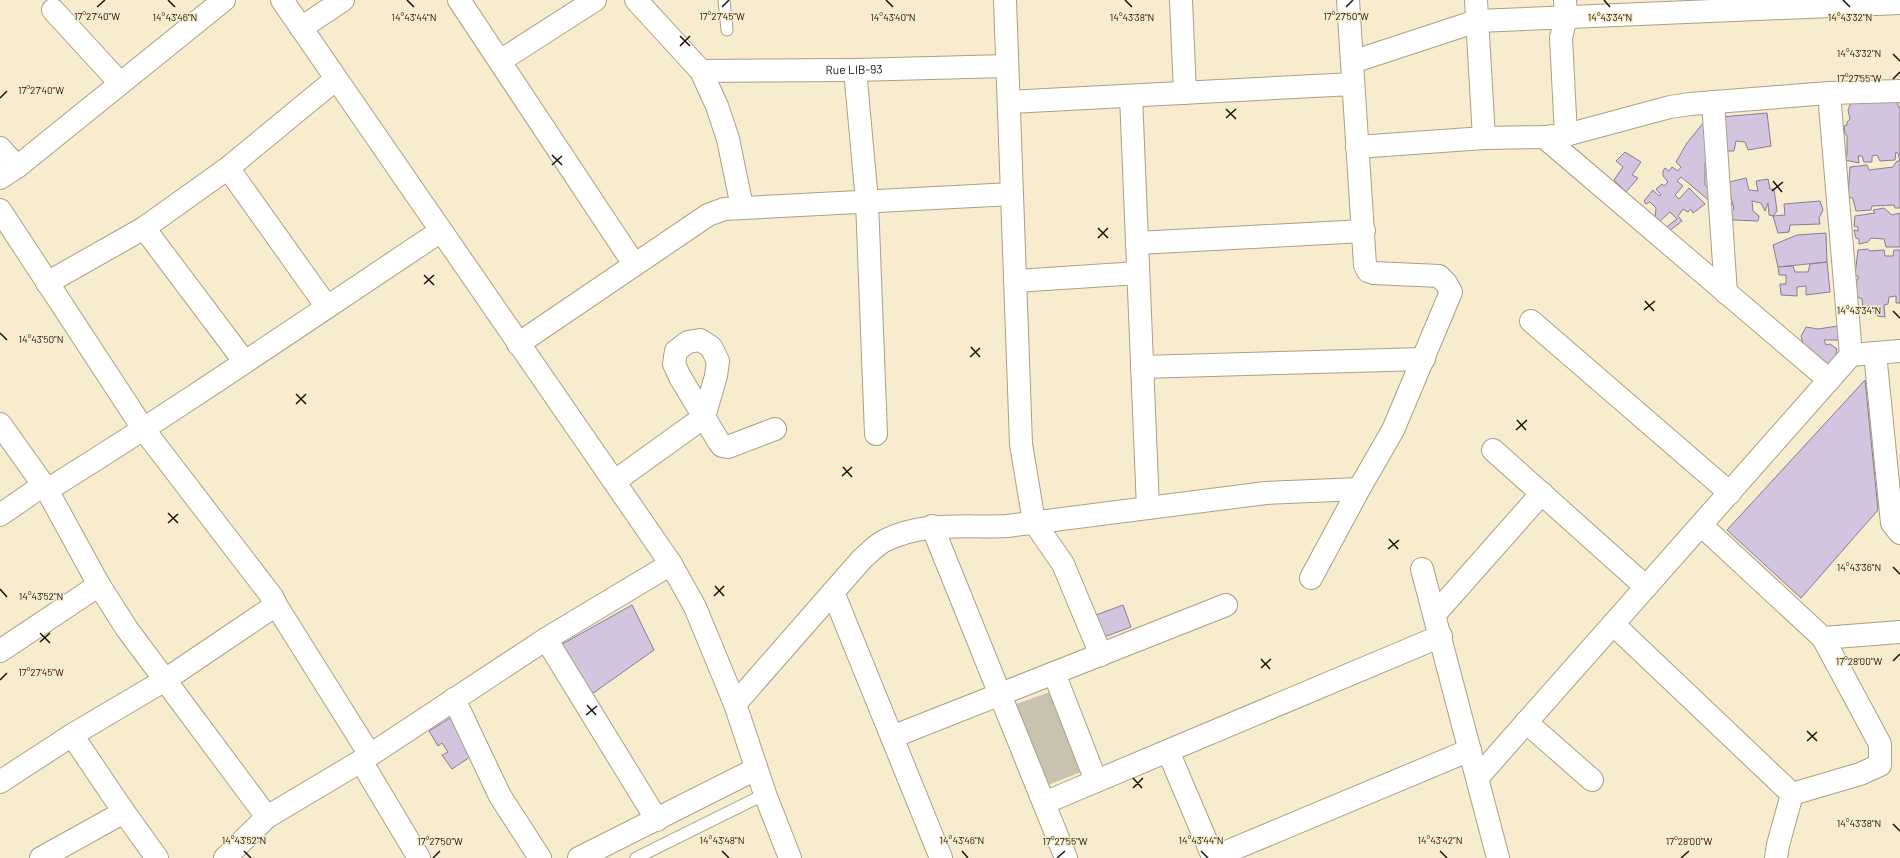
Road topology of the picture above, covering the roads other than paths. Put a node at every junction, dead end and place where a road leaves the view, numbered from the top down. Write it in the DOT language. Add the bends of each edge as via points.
graph roads {
  1 [pos="224,0"];
  2 [pos="282,0"];
  3 [pos="343,0"];
  4 [pos="459,0"];
  5 [pos="595,0"];
  6 [pos="636,0"];
  7 [pos="724,0"];
  8 [pos="1005,0"];
  9 [pos="1181,0"];
  10 [pos="1348,0"];
  11 [pos="1900,3"];
  12 [pos="1687,6"];
  13 [pos="1566,9"];
  14 [pos="53,10"];
  15 [pos="1476,10"];
  16 [pos="301,28"];
  17 [pos="727,30"];
  18 [pos="500,61"];
  19 [pos="1352,62"];
  20 [pos="1007,66"];
  21 [pos="855,70"];
  22 [pos="701,71"];
  23 [pos="336,78"];
  24 [pos="120,83"];
  25 [pos="1353,84"];
  26 [pos="1900,91"];
  27 [pos="1185,93"];
  28 [pos="1829,93"];
  29 [pos="1131,96"];
  30 [pos="1009,102"];
  31 [pos="1713,102"];
  32 [pos="1566,135"];
  33 [pos="1544,137"];
  34 [pos="1484,138"];
  35 [pos="1357,147"];
  36 [pos="0,148"];
  37 [pos="228,168"];
  38 [pos="8,172"];
  39 [pos="1012,194"];
  40 [pos="867,201"];
  41 [pos="742,207"];
  42 [pos="0,210"];
  43 [pos="144,228"];
  44 [pos="441,231"];
  45 [pos="1364,231"];
  46 [pos="1137,243"];
  47 [pos="634,264"];
  48 [pos="1138,272"];
  49 [pos="1015,281"];
  50 [pos="48,283"];
  51 [pos="1726,293"];
  52 [pos="327,307"];
  53 [pos="1531,321"];
  54 [pos="518,344"];
  55 [pos="1900,351"];
  56 [pos="1875,353"];
  57 [pos="1851,355"];
  58 [pos="1424,359"];
  59 [pos="244,361"];
  60 [pos="1142,367"];
  61 [pos="1829,380"];
  62 [pos="1,427"];
  63 [pos="775,429"];
  64 [pos="144,430"];
  65 [pos="876,434"];
  66 [pos="1493,450"];
  67 [pos="615,482"];
  68 [pos="45,488"];
  69 [pos="1359,489"];
  70 [pos="1542,493"];
  71 [pos="1730,493"];
  72 [pos="1148,508"];
  73 [pos="0,515"];
  74 [pos="1034,522"];
  75 [pos="1701,525"];
  76 [pos="932,526"];
  77 [pos="1900,533"];
  78 [pos="671,564"];
  79 [pos="1422,569"];
  80 [pos="1311,578"];
  81 [pos="99,585"];
  82 [pos="1646,587"];
  83 [pos="833,592"];
  84 [pos="276,605"];
  85 [pos="1226,605"];
  86 [pos="1435,614"];
  87 [pos="1613,624"];
  88 [pos="1900,632"];
  89 [pos="1441,636"];
  90 [pos="1823,638"];
  91 [pos="546,639"];
  92 [pos="0,651"];
  93 [pos="1101,655"];
  94 [pos="1054,673"];
  95 [pos="165,680"];
  96 [pos="1000,695"];
  97 [pos="454,699"];
  98 [pos="735,704"];
  99 [pos="1526,722"];
  100 [pos="72,735"];
  101 [pos="892,737"];
  102 [pos="1470,750"];
  103 [pos="1168,751"];
  104 [pos="365,758"];
  105 [pos="756,769"];
  106 [pos="1478,777"];
  107 [pos="1592,780"];
  108 [pos="1096,781"];
  109 [pos="0,782"];
  110 [pos="765,794"];
  111 [pos="1792,794"];
  112 [pos="1044,803"];
  113 [pos="124,812"];
  114 [pos="267,817"];
  115 [pos="657,820"];
  116 [pos="1782,854"];
  117 [pos="416,857"];
  118 [pos="41,858"];
  119 [pos="157,858"];
  120 [pos="225,858"];
  121 [pos="540,858"];
  122 [pos="579,858"];
  123 [pos="636,858"];
  124 [pos="790,858"];
  125 [pos="941,858"];
  126 [pos="1066,858"];
  127 [pos="1213,858"];
  128 [pos="1498,858"];
  1 -- 24 [label="street"];
  2 -- 16 [label="street"];
  3 -- 16 [label="street"];
  4 -- 18 [label="street"];
  5 -- 18 [label="street"];
  6 -- 22 [label="street"];
  7 -- 17 [label="lane"];
  8 -- 20 [label="street"];
  9 -- 27 [label="street"];
  10 -- 19 [label="street"];
  11 -- 12 [label="street"];
  12 -- 13 [label="street"];
  13 -- 15 [label="street"];
  13 -- 32 [label="street" via="1561,38"];
  14 -- 24 [label="street"];
  15 -- 19 [label="street"];
  15 -- 34 [label="street"];
  16 -- 23 [label="street"];
  18 -- 47 [label="street"];
  19 -- 25 [label="street"];
  20 -- 21 [label="street, Rue LIB-93"];
  20 -- 30 [label="street"];
  21 -- 22 [label="street, Rue LIB-93"];
  21 -- 40 [label="street"];
  22 -- 41 [label="street" via="728,139"];
  23 -- 37 [label="street"];
  23 -- 44 [label="street"];
  24 -- 38 [label="street"];
  25 -- 27 [label="street"];
  25 -- 35 [label="street"];
  26 -- 28 [label="street"];
  27 -- 29 [label="street"];
  28 -- 31 [label="street"];
  28 -- 57 [label="street"];
  29 -- 30 [label="street"];
  29 -- 46 [label="street"];
  30 -- 39 [label="street"];
  31 -- 32 [label="street" via="1670,108"];
  31 -- 51 [label="street"];
  32 -- 33 [label="street"];
  33 -- 34 [label="street"];
  33 -- 51 [label="street"];
  34 -- 35 [label="street"];
  35 -- 45 [label="street"];
  36 -- 38 [label="street"];
  37 -- 43 [label="street"];
  37 -- 52 [label="street"];
  39 -- 40 [label="street"];
  39 -- 49 [label="street"];
  40 -- 41 [label="street"];
  40 -- 65 [label="street"];
  41 -- 47 [label="street" via="724,209 708,215"];
  42 -- 50 [label="street"];
  43 -- 50 [label="street"];
  43 -- 59 [label="street"];
  44 -- 52 [label="street"];
  44 -- 54 [label="street"];
  45 -- 46 [label="street"];
  45 -- 58 [label="street" via="1365,265 1368,271 1439,276 1451,292"];
  46 -- 48 [label="street"];
  47 -- 54 [label="street"];
  48 -- 49 [label="street"];
  48 -- 60 [label="street"];
  49 -- 74 [label="street" via="1021,444"];
  50 -- 64 [label="street"];
  51 -- 61 [label="street"];
  52 -- 59 [label="street"];
  53 -- 71 [label="street"];
  54 -- 67 [label="street"];
  55 -- 56 [label="street"];
  56 -- 57 [label="street"];
  56 -- 77 [label="street" via="1892,524"];
  57 -- 61 [label="street"];
  58 -- 60 [label="street"];
  58 -- 69 [label="street" via="1393,430"];
  59 -- 64 [label="street"];
  60 -- 72 [label="street"];
  61 -- 71 [label="street"];
  62 -- 68 [label="street"];
  63 -- 67 [label="street" via="728,447 722,446 704,418"];
  64 -- 68 [label="street"];
  64 -- 84 [label="street"];
  66 -- 70 [label="street"];
  67 -- 78 [label="street"];
  68 -- 73 [label="street"];
  68 -- 81 [label="street"];
  69 -- 72 [label="street" via="1266,493"];
  69 -- 80 [label="street"];
  70 -- 82 [label="street"];
  70 -- 86 [label="street"];
  71 -- 75 [label="street"];
  72 -- 74 [label="street"];
  74 -- 76 [label="street" via="975,528"];
  74 -- 93 [label="street" via="1063,564"];
  75 -- 82 [label="street"];
  75 -- 90 [label="street"];
  76 -- 83 [label="street" via="906,531 882,542 862,559"];
  76 -- 96 [label="street"];
  78 -- 91 [label="street"];
  78 -- 98 [label="street" via="695,607"];
  79 -- 86 [label="street"];
  81 -- 92 [label="street"];
  81 -- 95 [label="street" via="127,629"];
  82 -- 87 [label="street"];
  83 -- 98 [label="street"];
  83 -- 101 [label="street"];
  84 -- 95 [label="street"];
  84 -- 104 [label="street"];
  85 -- 93 [label="street"];
  86 -- 89 [label="street"];
  87 -- 99 [label="street"];
  87 -- 111 [label="street"];
  88 -- 90 [label="street"];
  89 -- 102 [label="street"];
  89 -- 103 [label="street"];
  90 -- 111 [label="street" via="1880,744 1880,765 1860,774"];
  91 -- 97 [label="street"];
  91 -- 115 [label="street"];
  93 -- 94 [label="street"];
  94 -- 96 [label="street"];
  94 -- 108 [label="street"];
  95 -- 100 [label="street"];
  95 -- 114 [label="street"];
  96 -- 101 [label="street"];
  96 -- 112 [label="street"];
  97 -- 104 [label="street"];
  97 -- 121 [label="street" via="500,796"];
  98 -- 105 [label="street"];
  99 -- 106 [label="street"];
  99 -- 107 [label="street"];
  100 -- 109 [label="street"];
  100 -- 113 [label="street"];
  101 -- 125 [label="street"];
  102 -- 106 [label="street"];
  102 -- 127 [label="street"];
  103 -- 108 [label="street"];
  103 -- 127 [label="street"];
  104 -- 114 [label="street"];
  104 -- 117 [label="street"];
  105 -- 110 [label="street"];
  105 -- 115 [label="street"];
  106 -- 128 [label="street"];
  108 -- 112 [label="street"];
  110 -- 123 [label="lane"];
  110 -- 124 [label="street"];
  111 -- 116 [label="street"];
  112 -- 126 [label="street"];
  113 -- 118 [label="street"];
  113 -- 119 [label="street"];
  114 -- 120 [label="street"];
  115 -- 122 [label="street"];
}
